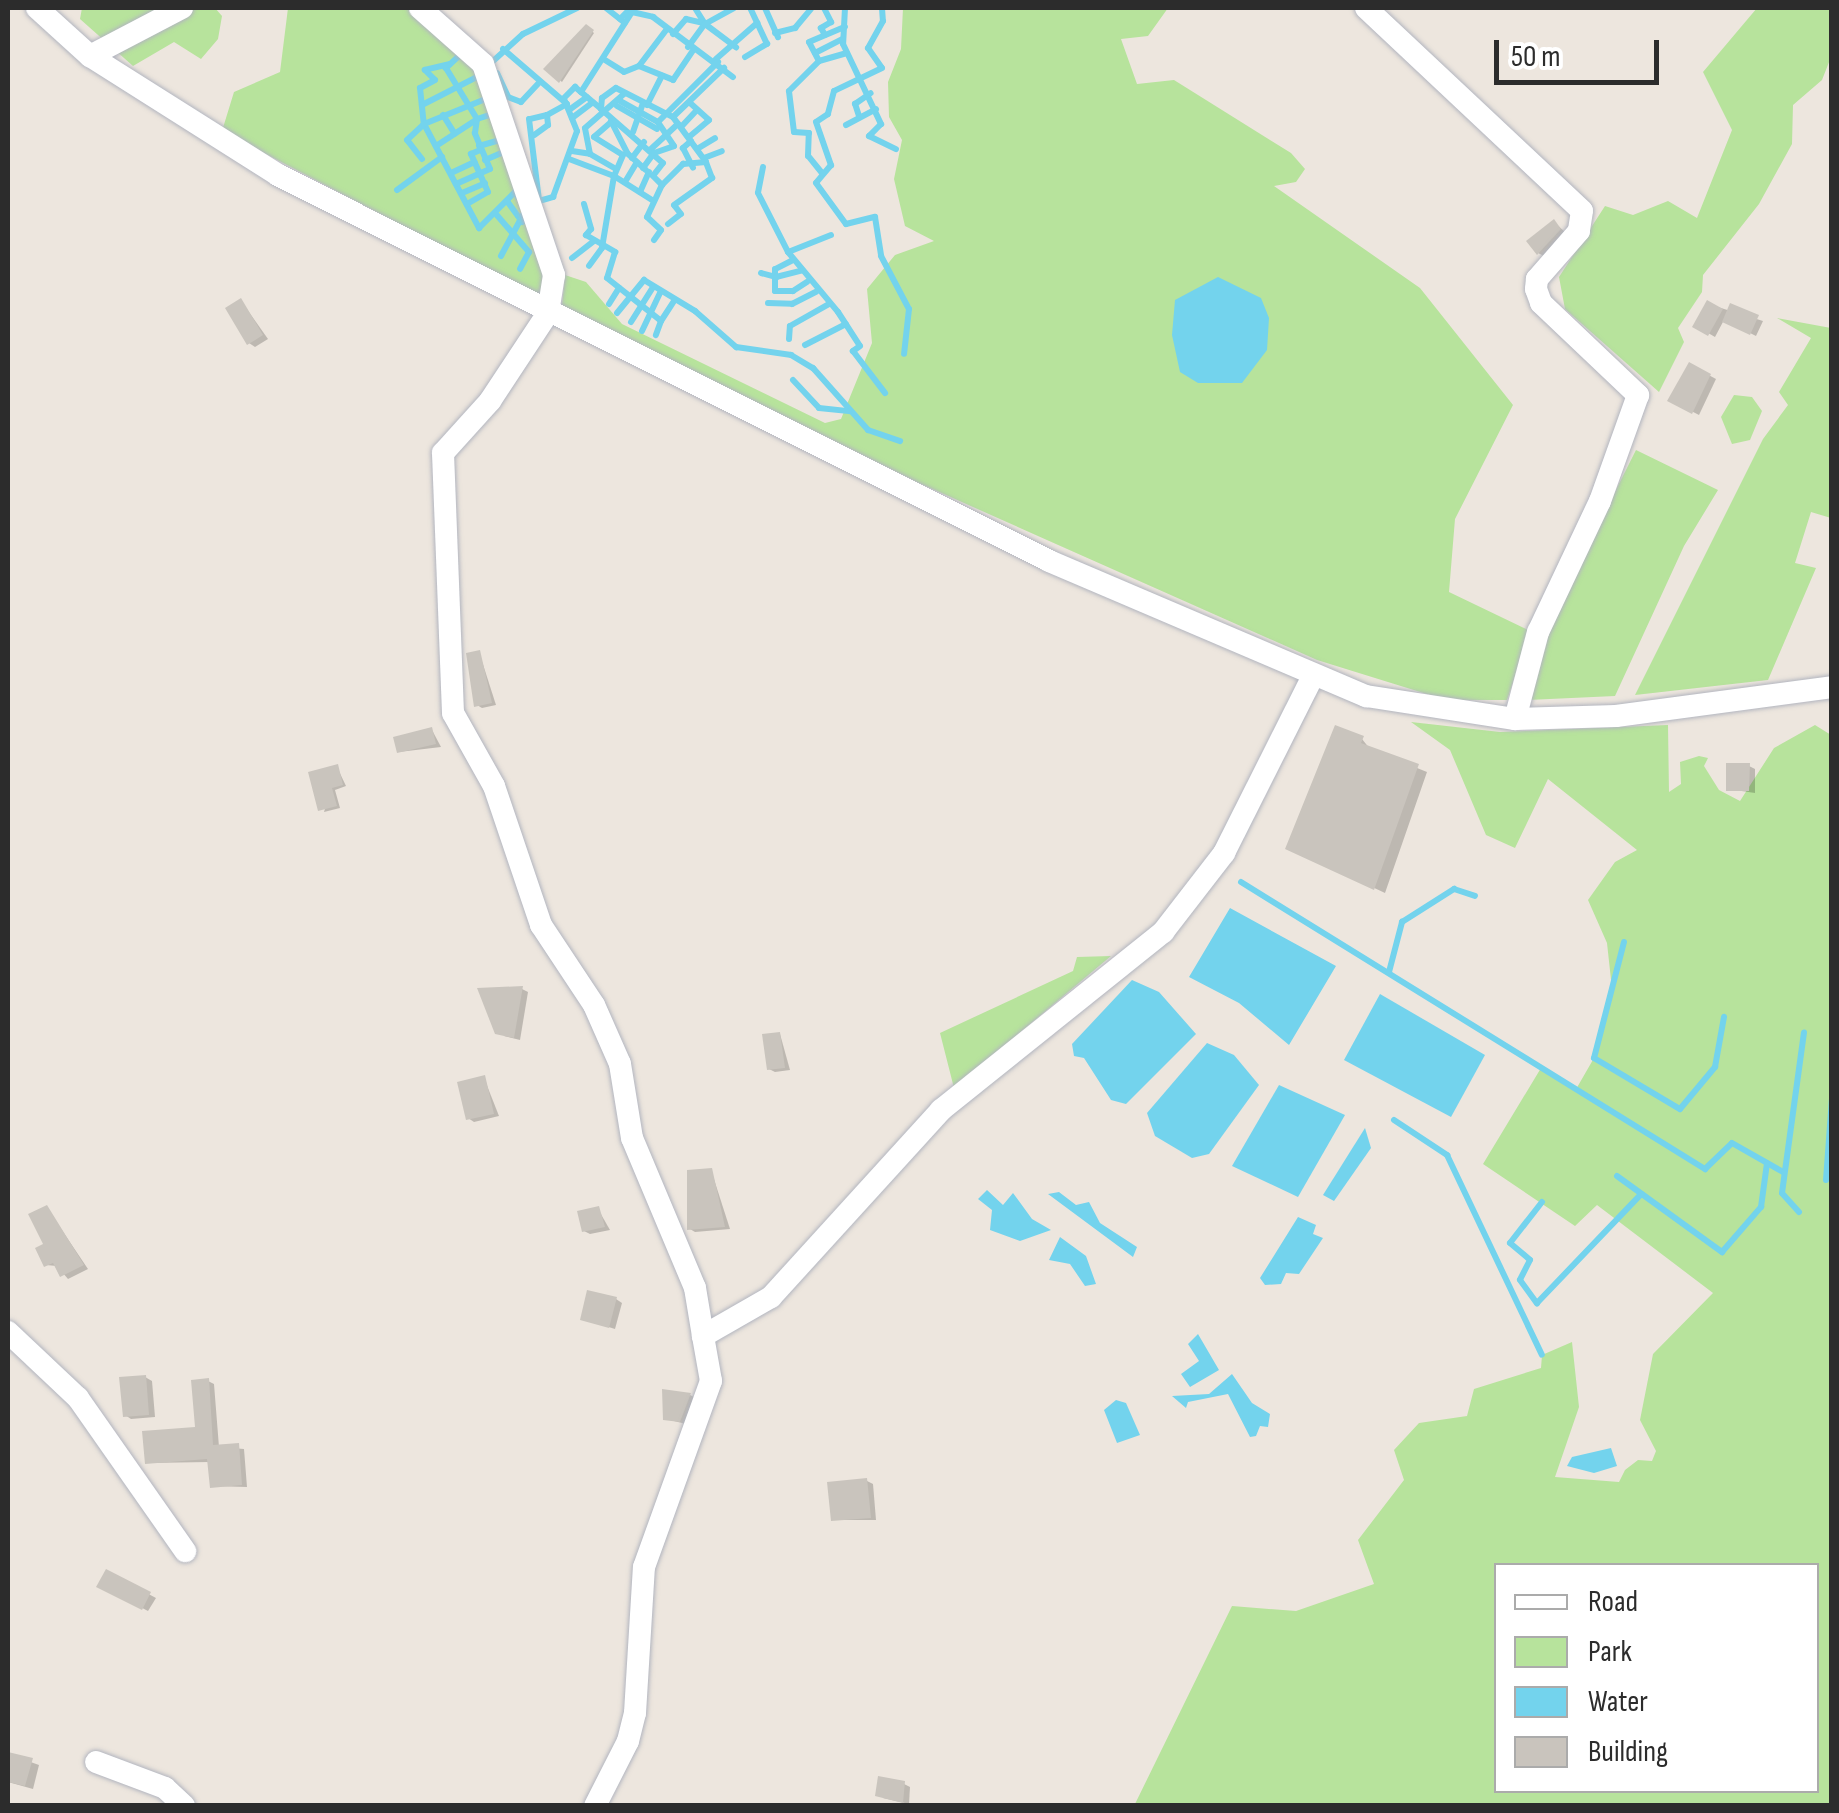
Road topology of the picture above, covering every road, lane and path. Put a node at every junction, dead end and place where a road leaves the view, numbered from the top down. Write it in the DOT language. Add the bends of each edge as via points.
graph roads {
  1 [pos="37,8"];
  2 [pos="182,8"];
  3 [pos="420,8"];
  4 [pos="1366,8"];
  5 [pos="90,56"];
  6 [pos="548,312"];
  7 [pos="1313,676"];
  8 [pos="1832,687"];
  9 [pos="1515,719"];
  10 [pos="8,1332"];
  11 [pos="704,1336"];
  12 [pos="185,1551"];
  13 [pos="96,1762"];
  14 [pos="184,1806"];
  15 [pos="595,1806"];
  1 -- 5 [label="street"];
  2 -- 5 [label="street"];
  3 -- 6 [label="street" via="482,64 497,98 552,258"];
  4 -- 9 [label="street" via="1582,212 1579,231 1537,279 1536,289 1541,303 1627,378 1638,396 1600,501 1538,632"];
  5 -- 6 [label="street" via="230,149"];
  6 -- 7 [label="street" via="1048,561"];
  6 -- 11 [label="street" via="490,401 443,453 450,694 464,739 501,804 541,925 594,1005 620,1064 632,1138 695,1288"];
  7 -- 9 [label="street" via="1418,708"];
  7 -- 11 [label="street" via="1224,852 1163,932 941,1110 771,1297"];
  8 -- 9 [label="street" via="1616,716"];
  10 -- 12 [label="street" via="78,1398"];
  11 -- 15 [label="street" via="711,1380 644,1567 635,1713"];
  13 -- 14 [label="street" via="165,1788"];
}
